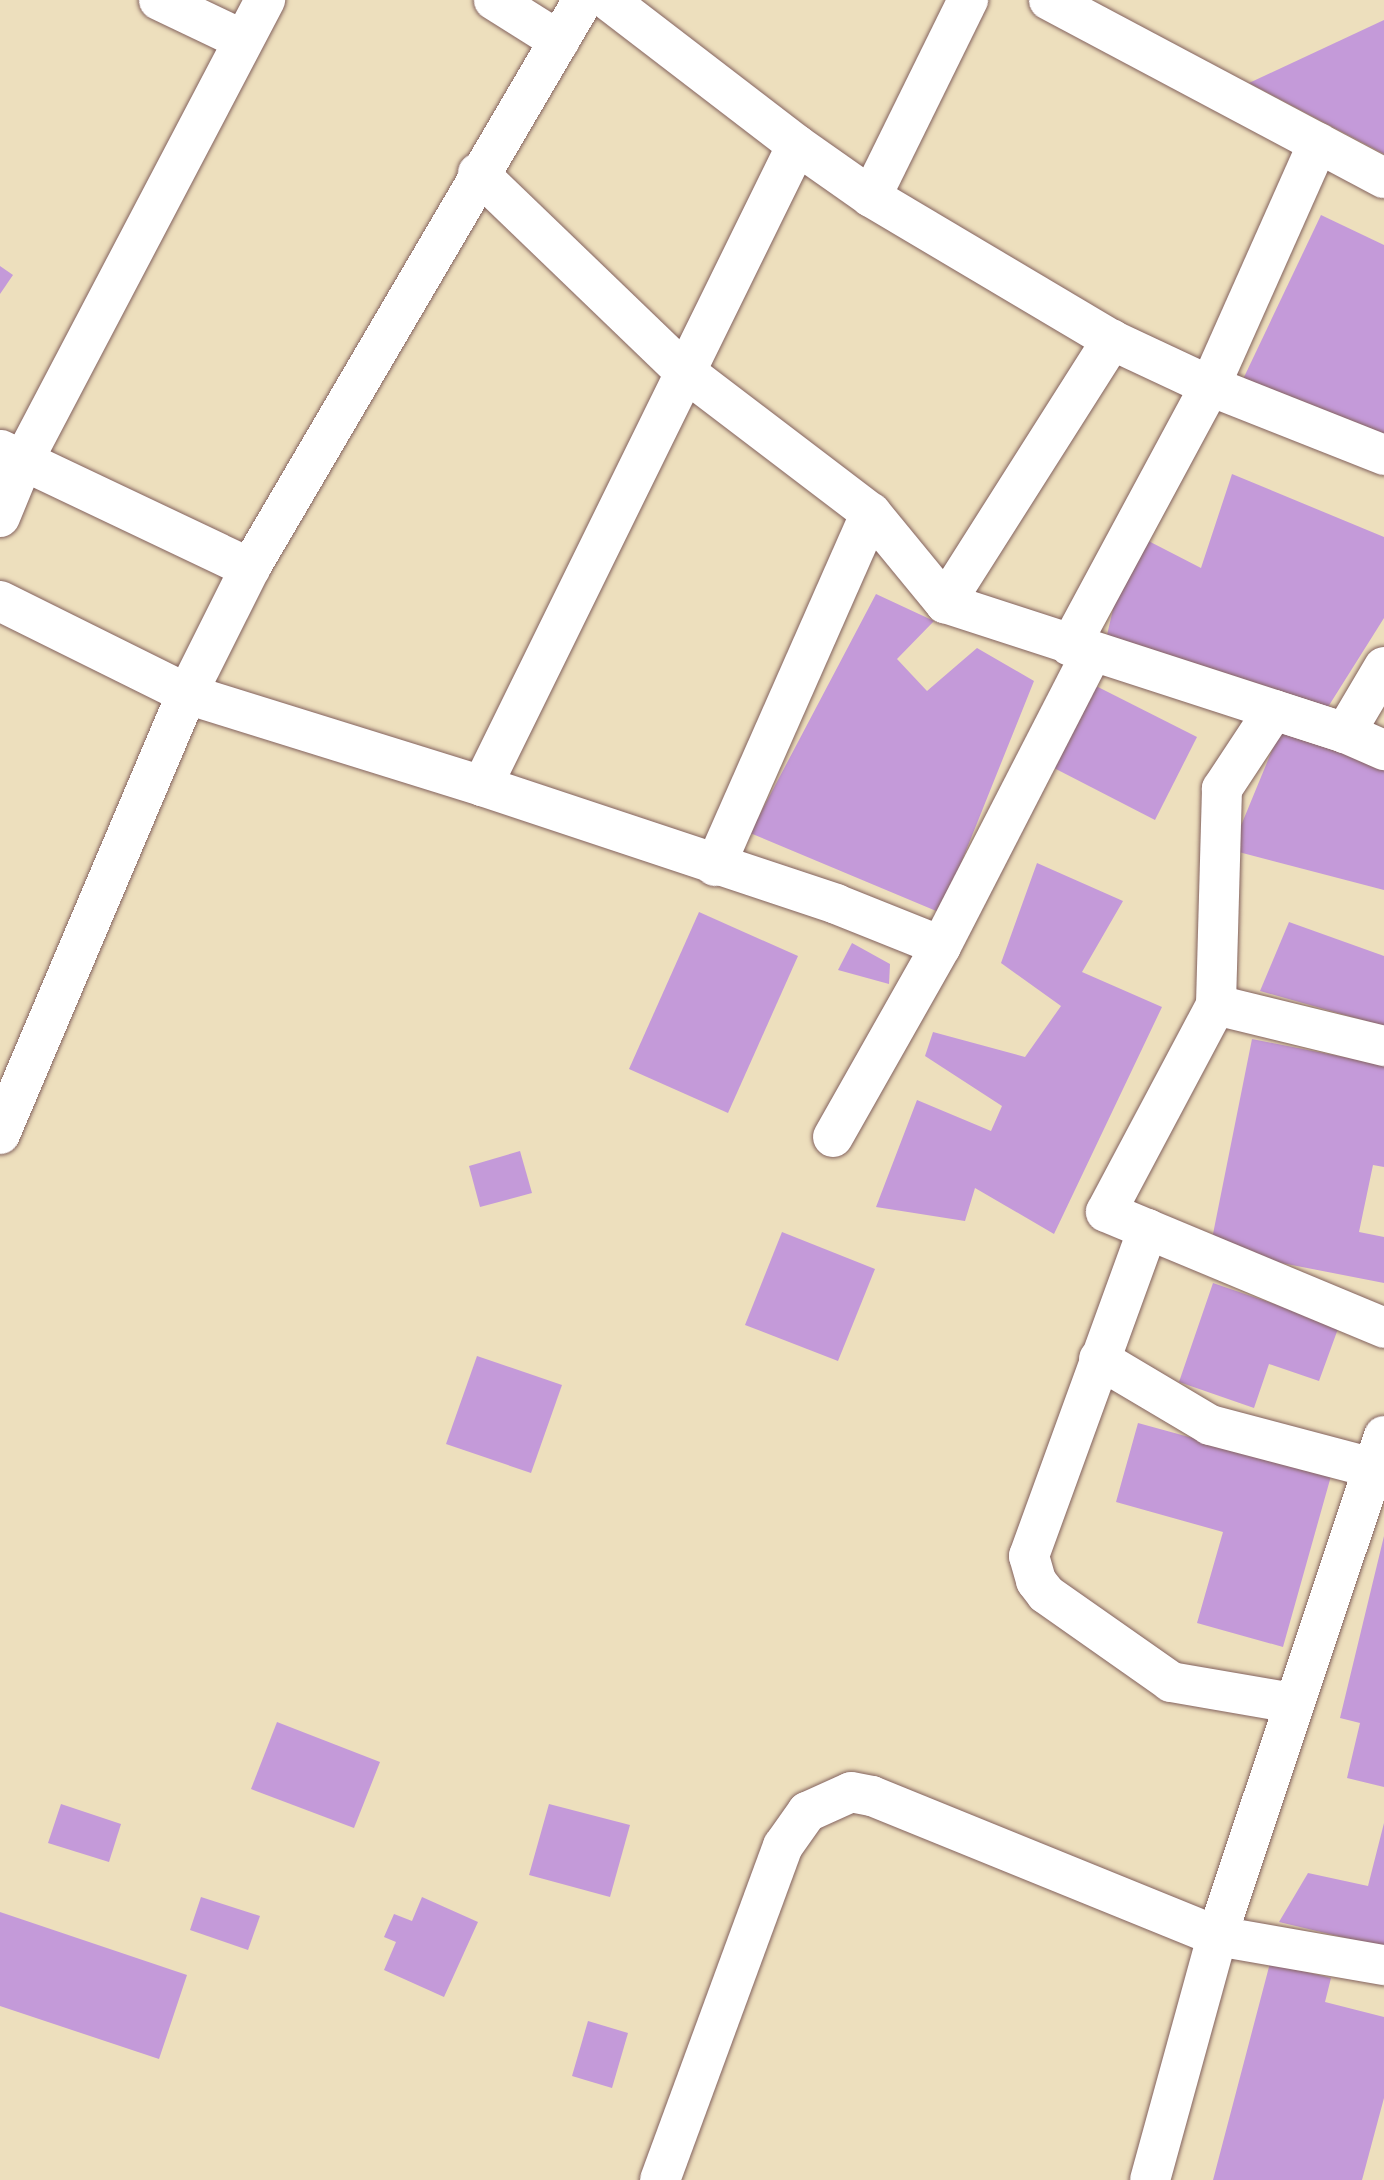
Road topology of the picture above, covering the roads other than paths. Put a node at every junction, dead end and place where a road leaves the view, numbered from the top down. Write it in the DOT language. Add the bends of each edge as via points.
graph roads {
  1 [pos="160,0"];
  2 [pos="264,0"];
  3 [pos="494,0"];
  4 [pos="583,0"];
  5 [pos="608,0"];
  6 [pos="968,0"];
  7 [pos="1049,0"];
  8 [pos="243,40"];
  9 [pos="560,41"];
  10 [pos="1318,143"];
  11 [pos="796,145"];
  12 [pos="478,173"];
  13 [pos="1384,178"];
  14 [pos="872,196"];
  15 [pos="1112,340"];
  16 [pos="683,370"];
  17 [pos="1210,386"];
  18 [pos="12,455"];
  19 [pos="1384,456"];
  20 [pos="871,513"];
  21 [pos="0,517"];
  22 [pos="250,568"];
  23 [pos="0,601"];
  24 [pos="945,602"];
  25 [pos="1081,649"];
  26 [pos="1384,667"];
  27 [pos="187,694"];
  28 [pos="1345,732"];
  29 [pos="1384,750"];
  30 [pos="482,786"];
  31 [pos="716,866"];
  32 [pos="940,946"];
  33 [pos="1216,1005"];
  34 [pos="1384,1046"];
  35 [pos="1,1130"];
  36 [pos="834,1137"];
  37 [pos="1148,1230"];
  38 [pos="1384,1328"];
  39 [pos="1099,1359"];
  40 [pos="1380,1458"];
  41 [pos="1293,1703"];
  42 [pos="1217,1936"];
  43 [pos="1384,1965"];
  44 [pos="660,2180"];
  45 [pos="1150,2180"];
  1 -- 8 [label="street"];
  2 -- 8 [label="street"];
  3 -- 9 [label="street"];
  4 -- 9 [label="street"];
  5 -- 11 [label="street"];
  6 -- 14 [label="street"];
  7 -- 10 [label="street"];
  8 -- 18 [label="street"];
  9 -- 12 [label="street"];
  10 -- 13 [label="street"];
  10 -- 17 [label="street"];
  11 -- 14 [label="street"];
  11 -- 16 [label="street"];
  12 -- 16 [label="street"];
  12 -- 22 [label="street"];
  14 -- 15 [label="street"];
  15 -- 17 [label="street"];
  15 -- 24 [label="street"];
  16 -- 20 [label="street"];
  16 -- 30 [label="street"];
  17 -- 19 [label="street"];
  17 -- 25 [label="street"];
  18 -- 21 [label="street"];
  18 -- 22 [label="street"];
  20 -- 24 [label="street"];
  20 -- 31 [label="street"];
  22 -- 27 [label="street"];
  23 -- 27 [label="street"];
  24 -- 25 [label="street"];
  25 -- 28 [label="street"];
  25 -- 32 [label="street"];
  26 -- 28 [label="street"];
  27 -- 30 [label="street"];
  27 -- 35 [label="street"];
  28 -- 29 [label="street"];
  28 -- 33 [label="street" via="1274,710 1222,790"];
  30 -- 31 [label="street"];
  31 -- 32 [label="street"];
  32 -- 36 [label="street"];
  33 -- 34 [label="street"];
  33 -- 37 [label="street" via="1106,1212"];
  37 -- 38 [label="street"];
  37 -- 39 [label="street"];
  39 -- 40 [label="street" via="1210,1425"];
  39 -- 41 [label="street" via="1029,1556 1036,1581 1171,1682"];
  40 -- 41 [label="street"];
  41 -- 42 [label="street"];
  42 -- 43 [label="street"];
  42 -- 44 [label="street" via="872,1796 851,1792 832,1798 807,1812 783,1846"];
  42 -- 45 [label="street"];
}
